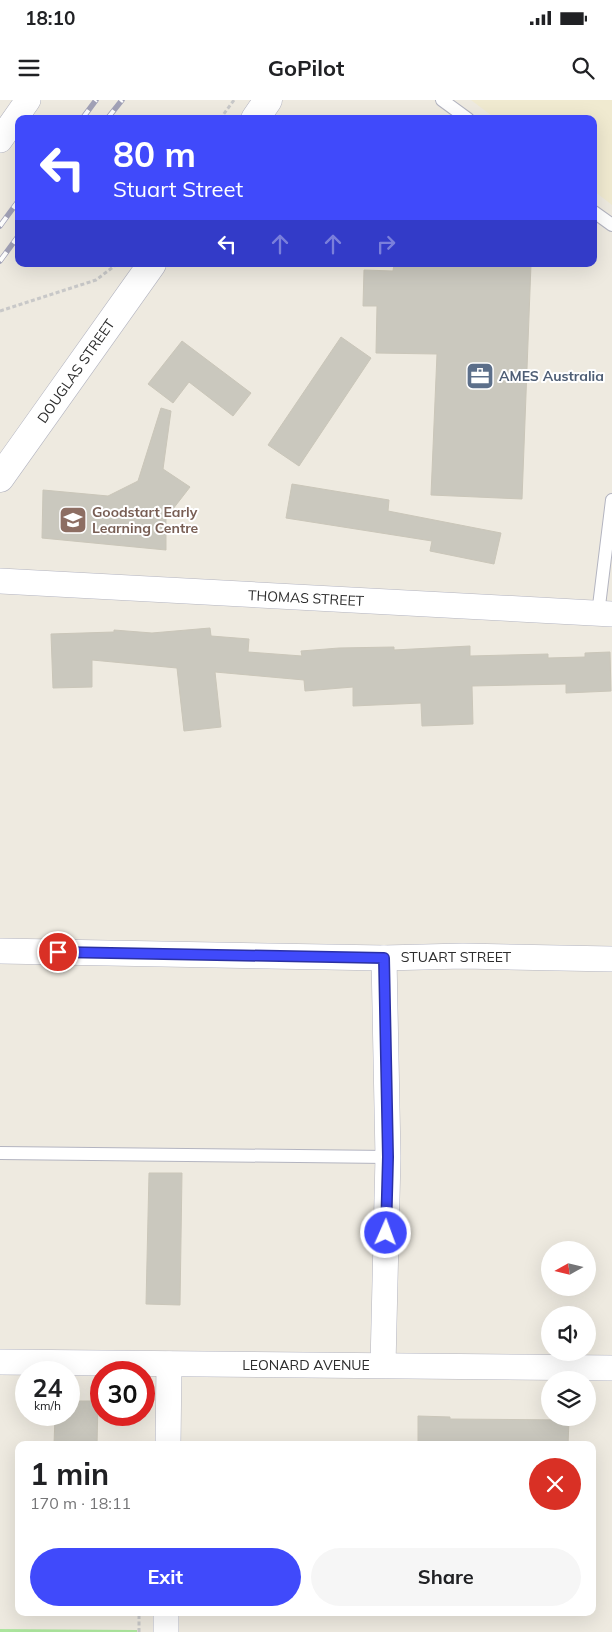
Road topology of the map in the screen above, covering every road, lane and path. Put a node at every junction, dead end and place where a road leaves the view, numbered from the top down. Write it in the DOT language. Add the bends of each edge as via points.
graph roads {
  1 [pos="28,100"];
  2 [pos="234,100"];
  3 [pos="268,100"];
  4 [pos="442,100"];
  5 [pos="18,115"];
  6 [pos="223,115"];
  7 [pos="258,115"];
  8 [pos="463,115"];
  9 [pos="15,119"];
  10 [pos="0,140"];
  11 [pos="597,214"];
  12 [pos="612,225"];
  13 [pos="113,267"];
  14 [pos="150,267"];
  15 [pos="0,311"];
  16 [pos="0,478"];
  17 [pos="612,500"];
  18 [pos="0,581"];
  19 [pos="605,614"];
  20 [pos="0,952"];
  21 [pos="384,958"];
  22 [pos="612,959"];
  23 [pos="0,1153"];
  24 [pos="388,1157"];
  25 [pos="0,1362"];
  26 [pos="169,1364"];
  27 [pos="383,1365"];
  28 [pos="612,1368"];
  29 [pos="168,1441"];
  30 [pos="139,1616"];
  31 [pos="166,1616"];
  32 [pos="139,1632"];
  33 [pos="166,1632"];
  1 -- 5 [label="street"];
  2 -- 6 [label="path"];
  3 -- 7 [label="main road"];
  4 -- 8 [label="lane"];
  9 -- 10 [label="street"];
  11 -- 12 [label="lane"];
  13 -- 15 [label="path" via="96,280"];
  14 -- 16 [label="main road, DOUGLAS STREET"];
  17 -- 19 [label="lane"];
  18 -- 19 [label="street, THOMAS STREET"];
  20 -- 21 [label="street, STUART STREET"];
  21 -- 22 [label="street, STUART STREET"];
  21 -- 24 [label="street"];
  23 -- 24 [label="lane"];
  24 -- 27 [label="street"];
  25 -- 26 [label="street, LEONARD AVENUE"];
  26 -- 27 [label="street, LEONARD AVENUE"];
  26 -- 29 [label="street"];
  27 -- 28 [label="street, LEONARD AVENUE"];
  30 -- 32 [label="path"];
  31 -- 33 [label="street"];
}
